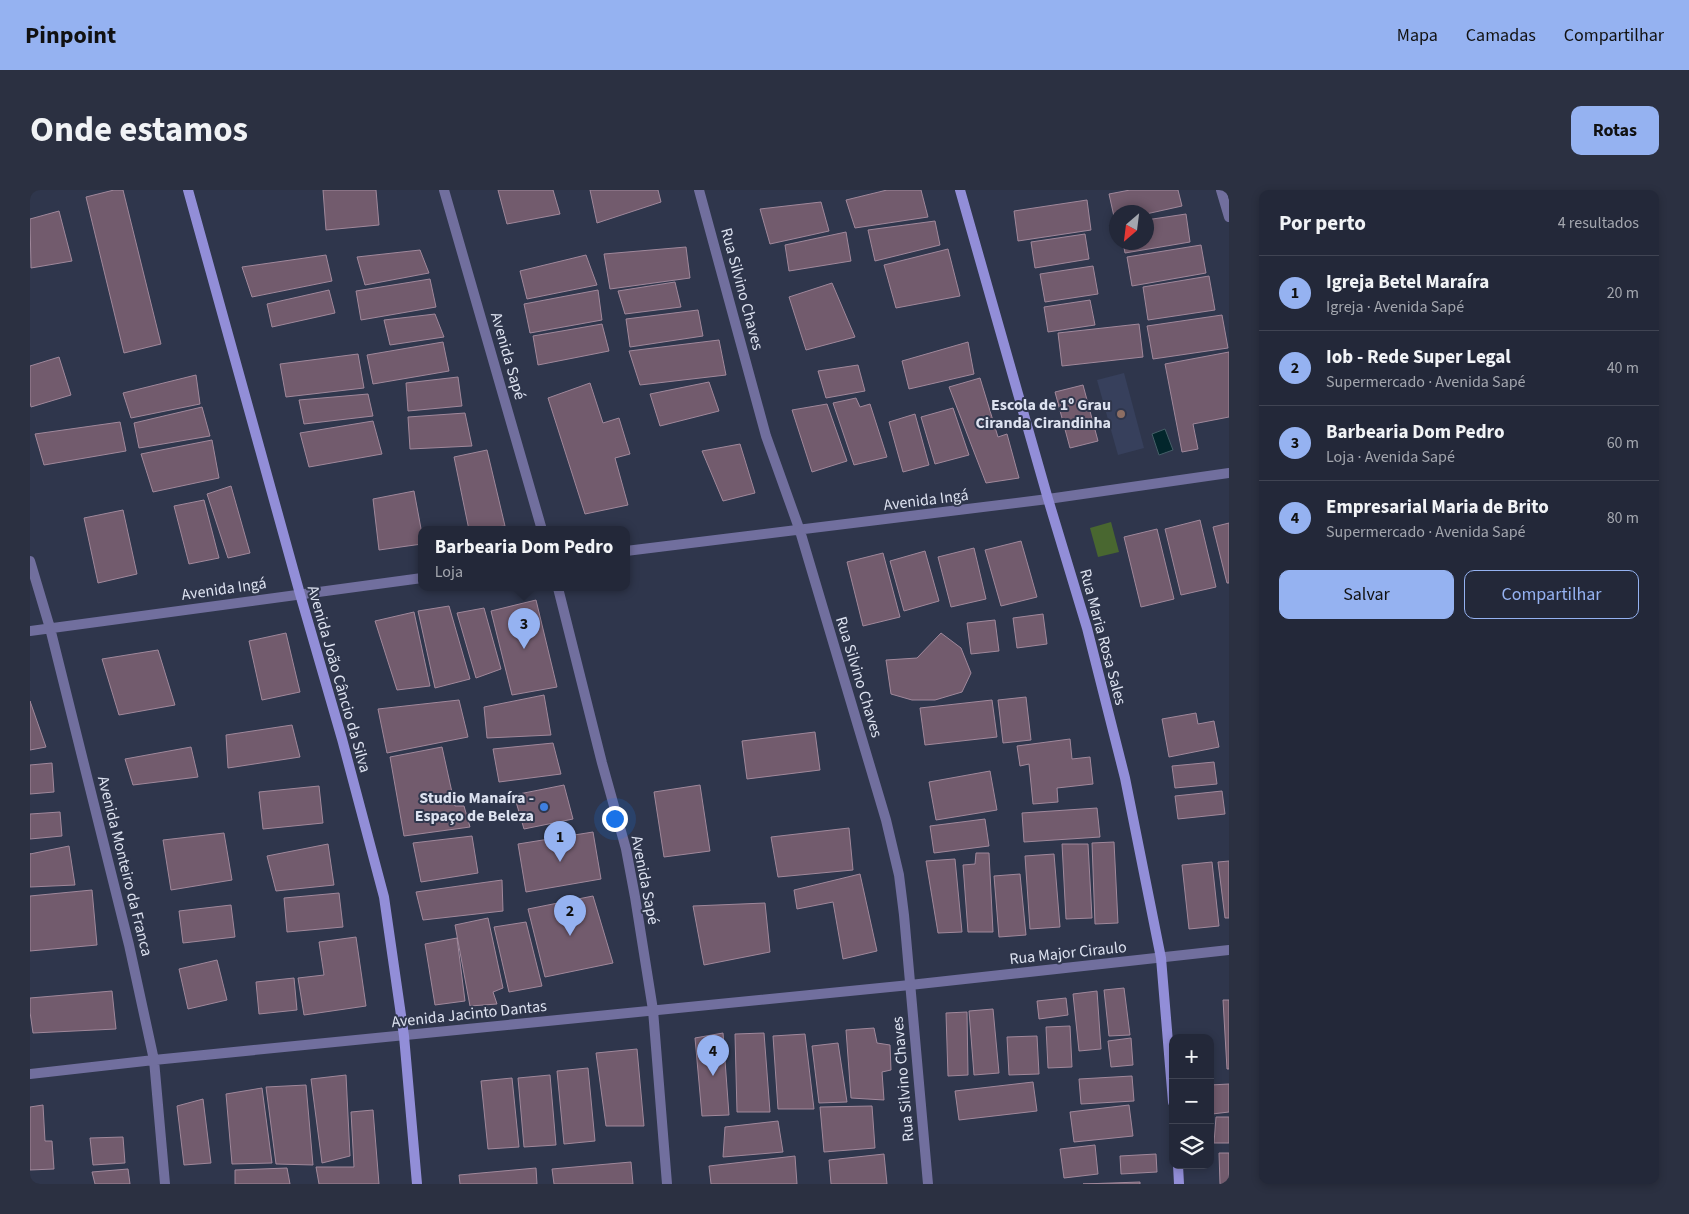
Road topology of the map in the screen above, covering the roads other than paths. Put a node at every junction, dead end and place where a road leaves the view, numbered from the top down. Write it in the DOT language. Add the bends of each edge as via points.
graph roads {
  1 [pos="188,190"];
  2 [pos="444,190"];
  3 [pos="699,190"];
  4 [pos="960,190"];
  5 [pos="1221,190"];
  6 [pos="1229,217"];
  7 [pos="1229,473"];
  8 [pos="1048,499"];
  9 [pos="541,526"];
  10 [pos="800,531"];
  11 [pos="630,551"];
  12 [pos="30,561"];
  13 [pos="418,579"];
  14 [pos="559,591"];
  15 [pos="300,594"];
  16 [pos="50,628"];
  17 [pos="30,630"];
  18 [pos="1229,950"];
  19 [pos="1161,958"];
  20 [pos="910,985"];
  21 [pos="653,1010"];
  22 [pos="404,1036"];
  23 [pos="154,1060"];
  24 [pos="30,1074"];
  25 [pos="1171,1079"];
  26 [pos="1178,1169"];
  27 [pos="165,1184"];
  28 [pos="417,1184"];
  29 [pos="667,1184"];
  30 [pos="928,1184"];
  31 [pos="1180,1184"];
  1 -- 15 [label="main road, Avenida João Câncio da Silva"];
  2 -- 9 [label="street, Avenida Sapé"];
  3 -- 10 [label="street, Rua Silvino Chaves" via="766,436"];
  4 -- 8 [label="main road, Rua Maria Rosa Sales"];
  5 -- 6 [label="street"];
  7 -- 8 [label="street, Avenida Ingá"];
  8 -- 10 [label="street, Avenida Ingá"];
  8 -- 19 [label="main road, Rua Maria Rosa Sales" via="1087,628 1126,778"];
  10 -- 11 [label="street, Avenida Ingá"];
  10 -- 20 [label="street, Rua Silvino Chaves" via="886,820 899,875"];
  12 -- 16 [label="street, Avenida Monteiro da Franca"];
  13 -- 15 [label="street, Avenida Ingá"];
  14 -- 21 [label="street, Avenida Sapé" via="626,849"];
  15 -- 16 [label="street, Avenida Ingá"];
  15 -- 22 [label="main road, Avenida João Câncio da Silva" via="384,897"];
  16 -- 17 [label="street, Avenida Ingá"];
  16 -- 23 [label="street, Avenida Monteiro da Franca" via="129,945"];
  18 -- 19 [label="street, Rua Major Ciraulo"];
  19 -- 20 [label="street, Rua Major Ciraulo"];
  19 -- 25 [label="main road, Rua Maria Rosa Sales"];
  20 -- 21 [label="street, Avenida Jacinto Dantas"];
  20 -- 30 [label="street, Rua Silvino Chaves"];
  21 -- 22 [label="street, Avenida Jacinto Dantas"];
  21 -- 29 [label="street, Avenida Sapé"];
  22 -- 23 [label="street, Avenida Jacinto Dantas"];
  22 -- 28 [label="main road, Avenida João Câncio da Silva"];
  23 -- 24 [label="street, Avenida Jacinto Dantas"];
  23 -- 27 [label="street, Avenida Monteiro da Franca"];
  26 -- 31 [label="main road"];
}
